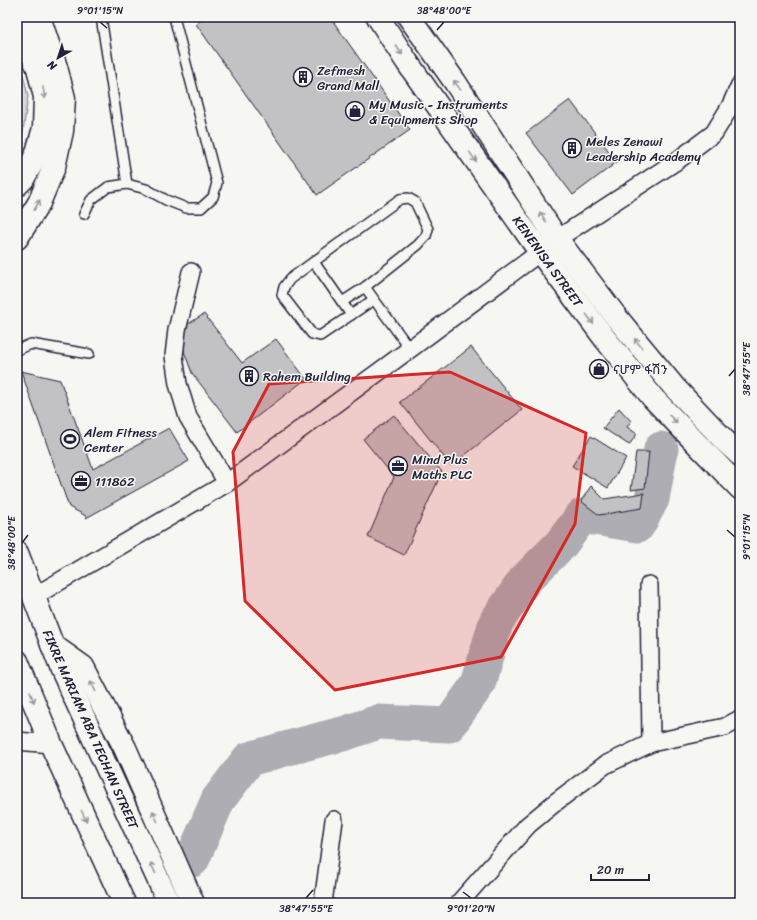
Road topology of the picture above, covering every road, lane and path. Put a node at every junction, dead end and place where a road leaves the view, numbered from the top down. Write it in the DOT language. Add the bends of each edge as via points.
graph roads {
  1 [pos="18,17"];
  2 [pos="39,17"];
  3 [pos="101,17"];
  4 [pos="174,17"];
  5 [pos="378,17"];
  6 [pos="409,17"];
  7 [pos="740,85"];
  8 [pos="127,184"];
  9 [pos="17,185"];
  10 [pos="84,214"];
  11 [pos="17,238"];
  12 [pos="558,239"];
  13 [pos="540,252"];
  14 [pos="314,262"];
  15 [pos="191,272"];
  16 [pos="365,287"];
  17 [pos="373,300"];
  18 [pos="342,302"];
  19 [pos="351,315"];
  20 [pos="410,349"];
  21 [pos="17,350"];
  22 [pos="89,354"];
  23 [pos="740,455"];
  24 [pos="227,483"];
  25 [pos="740,488"];
  26 [pos="17,554"];
  27 [pos="649,585"];
  28 [pos="34,596"];
  29 [pos="52,645"];
  30 [pos="17,661"];
  31 [pos="740,719"];
  32 [pos="17,741"];
  33 [pos="651,743"];
  34 [pos="51,744"];
  35 [pos="334,820"];
  36 [pos="124,903"];
  37 [pos="169,903"];
  38 [pos="193,903"];
  39 [pos="323,903"];
  40 [pos="459,903"];
  1 -- 9 [label="main road, one-way" via="38,68 45,97 44,128 36,156"];
  11 -- 2 [label="main road, one-way" via="39,203 54,167 62,131 64,98"];
  3 -- 8 [label="lane"];
  4 -- 8 [label="lane" via="217,183 213,197 201,208 186,208"];
  5 -- 13 [label="main road, KENENISA STREET, one-way"];
  12 -- 6 [label="main road, KENENISA STREET, one-way"];
  7 -- 12 [label="street" via="714,133 678,160"];
  8 -- 10 [label="lane" via="108,187 91,200"];
  23 -- 12 [label="main road, KENENISA STREET, one-way" via="674,387 617,318"];
  13 -- 20 [label="street"];
  13 -- 25 [label="main road, KENENISA STREET, one-way" via="653,398"];
  14 -- 16 [label="lane" via="400,199 408,198 415,202 428,229 426,236"];
  14 -- 18 [label="lane"];
  14 -- 19 [label="lane" via="290,279 282,295 312,334 320,336"];
  15 -- 24 [label="street" via="177,330 174,356 178,384 188,417"];
  16 -- 17 [label="lane"];
  16 -- 18 [label="lane"];
  17 -- 19 [label="lane"];
  17 -- 20 [label="lane"];
  18 -- 19 [label="lane"];
  20 -- 24 [label="street"];
  21 -- 22 [label="lane" via="31,344"];
  24 -- 28 [label="street"];
  26 -- 28 [label="main road, FIKRE MARIAM ABA TECHAN STREET"];
  27 -- 33 [label="street"];
  28 -- 29 [label="main road, FIKRE MARIAM ABA TECHAN STREET"];
  37 -- 29 [label="main road, FIKRE MARIAM ABA TECHAN STREET, one-way"];
  38 -- 29 [label="main road, one-way" via="126,748 83,667"];
  30 -- 34 [label="main road, one-way"];
  31 -- 33 [label="street" via="725,727"];
  32 -- 34 [label="street"];
  33 -- 40 [label="street" via="605,765 528,825"];
  34 -- 36 [label="main road, one-way"];
  35 -- 39 [label="street"];
}
